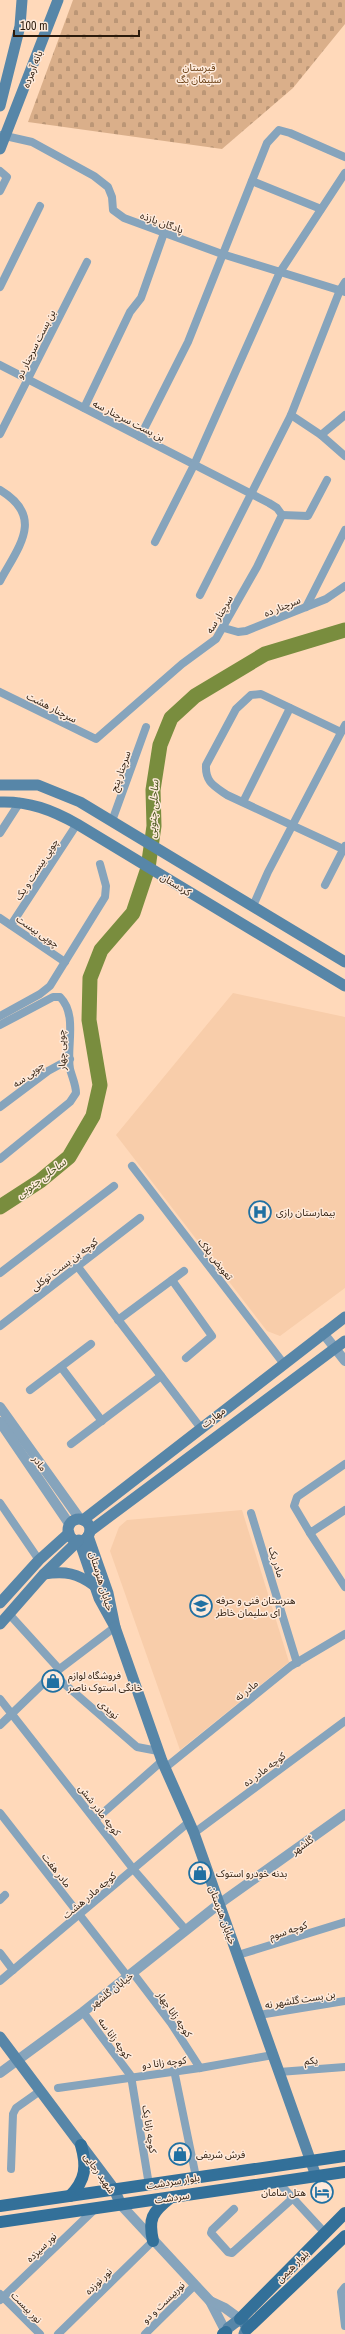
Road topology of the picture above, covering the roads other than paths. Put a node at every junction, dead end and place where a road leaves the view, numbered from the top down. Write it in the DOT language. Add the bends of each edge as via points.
graph roads {
  1 [pos="22,0"];
  2 [pos="58,0"];
  3 [pos="0,106"];
  4 [pos="3,136"];
  5 [pos="0,149"];
  6 [pos="345,157"];
  7 [pos="0,171"];
  8 [pos="345,173"];
  9 [pos="252,181"];
  10 [pos="0,191"];
  11 [pos="40,206"];
  12 [pos="321,209"];
  13 [pos="164,233"];
  14 [pos="222,254"];
  15 [pos="87,262"];
  16 [pos="280,272"];
  17 [pos="345,282"];
  18 [pos="0,287"];
  19 [pos="342,291"];
  20 [pos="0,365"];
  21 [pos="28,379"];
  22 [pos="84,408"];
  23 [pos="345,414"];
  24 [pos="290,415"];
  25 [pos="0,434"];
  26 [pos="320,435"];
  27 [pos="140,437"];
  28 [pos="345,456"];
  29 [pos="194,465"];
  30 [pos="326,480"];
  31 [pos="0,490"];
  32 [pos="250,494"];
  33 [pos="282,515"];
  34 [pos="345,530"];
  35 [pos="155,542"];
  36 [pos="0,581"];
  37 [pos="345,586"];
  38 [pos="200,595"];
  39 [pos="306,607"];
  40 [pos="224,628"];
  41 [pos="0,692"];
  42 [pos="290,708"];
  43 [pos="146,727"];
  44 [pos="343,728"];
  45 [pos="96,739"];
  46 [pos="0,785"];
  47 [pos="0,802"];
  48 [pos="20,802"];
  49 [pos="243,802"];
  50 [pos="112,821"];
  51 [pos="77,824"];
  52 [pos="292,826"];
  53 [pos="0,833"];
  54 [pos="344,847"];
  55 [pos="100,864"];
  56 [pos="325,885"];
  57 [pos="253,906"];
  58 [pos="0,918"];
  59 [pos="11,925"];
  60 [pos="65,962"];
  61 [pos="345,962"];
  62 [pos="345,986"];
  63 [pos="0,1016"];
  64 [pos="0,1025"];
  65 [pos="70,1059"];
  66 [pos="0,1107"];
  67 [pos="0,1159"];
  68 [pos="132,1166"];
  69 [pos="114,1186"];
  70 [pos="140,1218"];
  71 [pos="78,1267"];
  72 [pos="184,1271"];
  73 [pos="0,1273"];
  74 [pos="172,1280"];
  75 [pos="345,1317"];
  76 [pos="118,1320"];
  77 [pos="0,1326"];
  78 [pos="323,1333"];
  79 [pos="345,1341"];
  80 [pos="90,1344"];
  81 [pos="335,1348"];
  82 [pos="186,1358"];
  83 [pos="345,1361"];
  84 [pos="284,1364"];
  85 [pos="61,1367"];
  86 [pos="161,1376"];
  87 [pos="30,1390"];
  88 [pos="0,1407"];
  89 [pos="102,1421"];
  90 [pos="0,1422"];
  91 [pos="200,1427"];
  92 [pos="72,1444"];
  93 [pos="345,1464"];
  94 [pos="0,1503"];
  95 [pos="345,1510"];
  96 [pos="251,1513"];
  97 [pos="80,1531"];
  98 [pos="310,1533"];
  99 [pos="39,1560"];
  100 [pos="44,1574"];
  101 [pos="95,1586"];
  102 [pos="345,1587"];
  103 [pos="0,1603"];
  104 [pos="10,1615"];
  105 [pos="0,1624"];
  106 [pos="115,1627"];
  107 [pos="345,1634"];
  108 [pos="297,1663"];
  109 [pos="56,1672"];
  110 [pos="0,1699"];
  111 [pos="12,1714"];
  112 [pos="345,1721"];
  113 [pos="0,1725"];
  114 [pos="162,1760"];
  115 [pos="0,1812"];
  116 [pos="345,1814"];
  117 [pos="95,1820"];
  118 [pos="7,1821"];
  119 [pos="189,1822"];
  120 [pos="0,1828"];
  121 [pos="194,1833"];
  122 [pos="134,1870"];
  123 [pos="219,1904"];
  124 [pos="80,1915"];
  125 [pos="345,1922"];
  126 [pos="186,1930"];
  127 [pos="0,1953"];
  128 [pos="238,1955"];
  129 [pos="13,1970"];
  130 [pos="130,1975"];
  131 [pos="0,1981"];
  132 [pos="345,2002"];
  133 [pos="83,2012"];
  134 [pos="259,2016"];
  135 [pos="0,2037"];
  136 [pos="273,2055"];
  137 [pos="17,2059"];
  138 [pos="345,2067"];
  139 [pos="200,2068"];
  140 [pos="174,2070"];
  141 [pos="279,2072"];
  142 [pos="0,2073"];
  143 [pos="131,2076"];
  144 [pos="58,2088"];
  145 [pos="40,2091"];
  146 [pos="81,2145"];
  147 [pos="345,2156"];
  148 [pos="311,2161"];
  149 [pos="11,2169"];
  150 [pos="345,2173"];
  151 [pos="316,2176"];
  152 [pos="196,2178"];
  153 [pos="278,2182"];
  154 [pos="149,2185"];
  155 [pos="114,2189"];
  156 [pos="70,2196"];
  157 [pos="170,2198"];
  158 [pos="292,2199"];
  159 [pos="120,2205"];
  160 [pos="0,2206"];
  161 [pos="95,2209"];
  162 [pos="234,2209"];
  163 [pos="345,2213"];
  164 [pos="0,2222"];
  165 [pos="325,2233"];
  166 [pos="345,2236"];
  167 [pos="153,2241"];
  168 [pos="195,2285"];
  169 [pos="345,2287"];
  170 [pos="1,2297"];
  171 [pos="210,2301"];
  172 [pos="345,2326"];
  173 [pos="245,2329"];
  174 [pos="225,2333"];
  175 [pos="40,2334"];
  176 [pos="58,2334"];
  177 [pos="145,2334"];
  1 -- 3 [label="main road, بانه آرمرده" via="20,26"];
  2 -- 4 [label="main road, بانه آرمرده"];
  4 -- 5 [label="main road, بانه آرمرده"];
  4 -- 13 [label="street, پادگان یازذه" via="32,142 94,176 108,187 115,213"];
  6 -- 9 [label="street" via="279,130 267,143"];
  7 -- 10 [label="street" via="7,177"];
  8 -- 12 [label="street"];
  9 -- 12 [label="street"];
  9 -- 14 [label="street"];
  11 -- 18 [label="street"];
  12 -- 16 [label="street"];
  13 -- 14 [label="street, پادگان یازذه"];
  13 -- 22 [label="street" via="141,298 130,312"];
  14 -- 16 [label="street, پادگان یازذه"];
  14 -- 27 [label="street" via="188,342"];
  15 -- 21 [label="street, بن بست سرچنار دو"];
  16 -- 19 [label="street, پادگان یازذه"];
  16 -- 29 [label="street"];
  17 -- 19 [label="street"];
  19 -- 24 [label="street"];
  20 -- 21 [label="street, بن بست سرچنار سه"];
  21 -- 22 [label="street, بن بست سرچنار سه"];
  21 -- 25 [label="street, بن بست سرچنار دو"];
  22 -- 27 [label="street, بن بست سرچنار سه"];
  23 -- 26 [label="street"];
  24 -- 26 [label="street"];
  24 -- 32 [label="street"];
  26 -- 28 [label="street"];
  27 -- 29 [label="street, بن بست سرچنار سه"];
  29 -- 32 [label="street, بن بست سرچنار سه"];
  29 -- 35 [label="street"];
  30 -- 33 [label="street" via="308,516"];
  31 -- 36 [label="street" via="21,506 26,520 25,532"];
  32 -- 33 [label="street" via="277,508"];
  32 -- 38 [label="street"];
  33 -- 40 [label="street, سرچنار سه" via="258,567"];
  34 -- 39 [label="street"];
  37 -- 39 [label="street, سرچنار ده" via="326,599"];
  39 -- 40 [label="street, سرچنار ده" via="246,631 238,632"];
  40 -- 45 [label="street, سرچنار سه" via="211,644 182,664"];
  41 -- 45 [label="street, سرچنار هشت"];
  42 -- 44 [label="street"];
  42 -- 49 [label="street"];
  42 -- 49 [label="street" via="261,694 251,695 236,709 206,765 206,775 210,783"];
  43 -- 50 [label="street, سرچنار پنج"];
  44 -- 52 [label="street"];
  46 -- 50 [label="main road, کردستان" via="38,785 80,802"];
  47 -- 48 [label="main road, کردستان"];
  48 -- 51 [label="main road, کردستان" via="51,810"];
  48 -- 53 [label="street"];
  49 -- 52 [label="street"];
  50 -- 57 [label="main road, کردستان"];
  51 -- 59 [label="street, چوپی بیست و یک"];
  51 -- 62 [label="main road, کردستان"];
  52 -- 54 [label="street"];
  52 -- 57 [label="street"];
  54 -- 56 [label="street"];
  55 -- 60 [label="street" via="106,886 105,897"];
  57 -- 61 [label="main road, کردستان"];
  58 -- 59 [label="street, چوپی بیست"];
  59 -- 60 [label="street, چوپی بیست"];
  60 -- 63 [label="street" via="50,986"];
  64 -- 65 [label="street, چوپی چهار" via="53,997 60,997 70,1016"];
  65 -- 66 [label="street, چوپی سه" via="48,1071"];
  65 -- 67 [label="street, چوپی چهار" via="76,1089 74,1098"];
  68 -- 84 [label="street, تعویض پلاک"];
  69 -- 73 [label="street"];
  70 -- 71 [label="street, کوچه بن بست توکلی"];
  71 -- 76 [label="street"];
  71 -- 77 [label="street, کوچه بن بست توکلی"];
  72 -- 74 [label="street"];
  74 -- 76 [label="street"];
  74 -- 82 [label="street" via="212,1336"];
  75 -- 78 [label="main road, مهارت"];
  76 -- 86 [label="street"];
  78 -- 81 [label="street"];
  78 -- 84 [label="main road, مهارت"];
  79 -- 81 [label="main road, مهارت"];
  80 -- 85 [label="street"];
  81 -- 83 [label="street"];
  81 -- 97 [label="main road, مهارت"];
  84 -- 91 [label="main road, مهارت"];
  85 -- 87 [label="street"];
  85 -- 89 [label="street"];
  86 -- 89 [label="street"];
  86 -- 91 [label="street"];
  88 -- 97 [label="street, مادر"];
  89 -- 92 [label="street"];
  90 -- 97 [label="street, مادر"];
  91 -- 97 [label="main road, مهارت"];
  93 -- 98 [label="street" via="297,1497 294,1506"];
  94 -- 99 [label="street"];
  95 -- 98 [label="street"];
  96 -- 108 [label="street, مادر یک"];
  97 -- 99 [label="main road, مهارت"];
  97 -- 100 [label="main road, مهارت"];
  97 -- 101 [label="main road, خیابان هنرستان"];
  97 -- 106 [label="main road, خیابان هنرستان" via="108,1593"];
  98 -- 102 [label="street"];
  99 -- 103 [label="main road, مهارت"];
  100 -- 101 [label="main road" via="64,1571"];
  100 -- 104 [label="main road, مهارت"];
  101 -- 106 [label="main road, خیابان هنرستان"];
  104 -- 105 [label="main road, مهارت"];
  104 -- 109 [label="street"];
  106 -- 109 [label="street"];
  106 -- 114 [label="main road, خیابان هنرستان"];
  107 -- 108 [label="street, مادر نه"];
  108 -- 114 [label="street, مادر نه"];
  109 -- 111 [label="street"];
  109 -- 114 [label="street, نویدی" via="136,1747"];
  110 -- 111 [label="street, کوچه مادر شش"];
  111 -- 113 [label="street"];
  111 -- 117 [label="street, کوچه مادر شش"];
  112 -- 121 [label="street, کوچه مادر ده"];
  114 -- 117 [label="street, مادر نه"];
  114 -- 119 [label="main road, خیابان هنرستان"];
  115 -- 118 [label="street, مادر هفت"];
  116 -- 123 [label="street, گلشهر"];
  117 -- 122 [label="street, کوچه مادر شش"];
  118 -- 120 [label="street"];
  118 -- 124 [label="street, مادر هفت"];
  119 -- 121 [label="main road, خیابان هنرستان"];
  119 -- 122 [label="street, کوچه مادر هشت"];
  121 -- 123 [label="main road, خیابان هنرستان"];
  122 -- 124 [label="street, کوچه مادر هشت"];
  122 -- 126 [label="street, کوچه مادر شش"];
  123 -- 126 [label="street, خیابان گلشهر"];
  123 -- 128 [label="main road, خیابان هنرستان"];
  124 -- 129 [label="street, کوچه مادر هشت"];
  124 -- 130 [label="street, مادر هفت"];
  125 -- 128 [label="street, کوچه سوم"];
  126 -- 130 [label="street, خیابان گلشهر"];
  127 -- 129 [label="street"];
  128 -- 134 [label="main road, خیابان هنرستان"];
  129 -- 131 [label="street, کوچه مادر هشت"];
  130 -- 133 [label="street, خیابان گلشهر"];
  130 -- 139 [label="street, کوچه زانا چهار" via="171,2023"];
  132 -- 134 [label="street, بن بست گلشهر نه"];
  133 -- 137 [label="street, خیابان گلشهر"];
  133 -- 143 [label="street, کوچه زانا سه"];
  134 -- 136 [label="main road, خیابان هنرستان"];
  135 -- 137 [label="main road, شهید رجایی"];
  136 -- 139 [label="street, کوچه زانا دو"];
  136 -- 141 [label="main road, خیابان هنرستان"];
  137 -- 142 [label="street, خیابان گلشهر"];
  137 -- 145 [label="main road, شهید رجایی"];
  138 -- 141 [label="street, یکم"];
  139 -- 140 [label="street, کوچه زانا دو"];
  140 -- 143 [label="street, کوچه زانا دو"];
  140 -- 152 [label="street"];
  141 -- 148 [label="main road, خیابان هنرستان"];
  143 -- 144 [label="street, کوچه زانا دو"];
  143 -- 154 [label="street, کوچه زانا یک"];
  145 -- 146 [label="main road, شهید رجایی"];
  145 -- 149 [label="street" via="16,2108 13,2114"];
  146 -- 155 [label="main road, شهید رجایی"];
  146 -- 156 [label="main road" via="86,2173"];
  147 -- 148 [label="main road, بلوار سردشت"];
  148 -- 151 [label="main road, خیابان هنرستان"];
  148 -- 152 [label="main road, بلوار سردشت"];
  150 -- 151 [label="main road, سردشت"];
  151 -- 153 [label="main road, سردشت"];
  152 -- 154 [label="main road, بلوار سردشت"];
  153 -- 157 [label="main road, سردشت"];
  153 -- 158 [label="street"];
  154 -- 155 [label="main road, بلوار سردشت"];
  155 -- 156 [label="main road, بلوار سردشت"];
  155 -- 159 [label="main road, شهید رجایی"];
  156 -- 160 [label="main road, بلوار سردشت"];
  157 -- 159 [label="main road, سردشت"];
  157 -- 167 [label="main road" via="152,2215 150,2230"];
  158 -- 162 [label="street" via="232,2253 228,2252 211,2233"];
  158 -- 165 [label="street"];
  159 -- 161 [label="main road, سردشت"];
  159 -- 167 [label="street, شهید رجایی"];
  161 -- 164 [label="main road, سردشت"];
  161 -- 170 [label="street, نور سیزده"];
  163 -- 165 [label="main road, بلوار هیمن"];
  165 -- 173 [label="main road, بلوار هیمن"];
  166 -- 173 [label="main road, بلوار هیمن"];
  167 -- 168 [label="street, شهید رجایی"];
  167 -- 176 [label="street, نور نوزده"];
  168 -- 171 [label="street, شهید رجایی"];
  168 -- 177 [label="street, نوربیست و دو"];
  169 -- 172 [label="street" via="341,2292"];
  170 -- 175 [label="street, نور بیست"];
  171 -- 173 [label="street, شهید رجایی" via="225,2308"];
  171 -- 174 [label="street, شهید رجایی"];
  173 -- 174 [label="main road" via="231,2324"];
}
